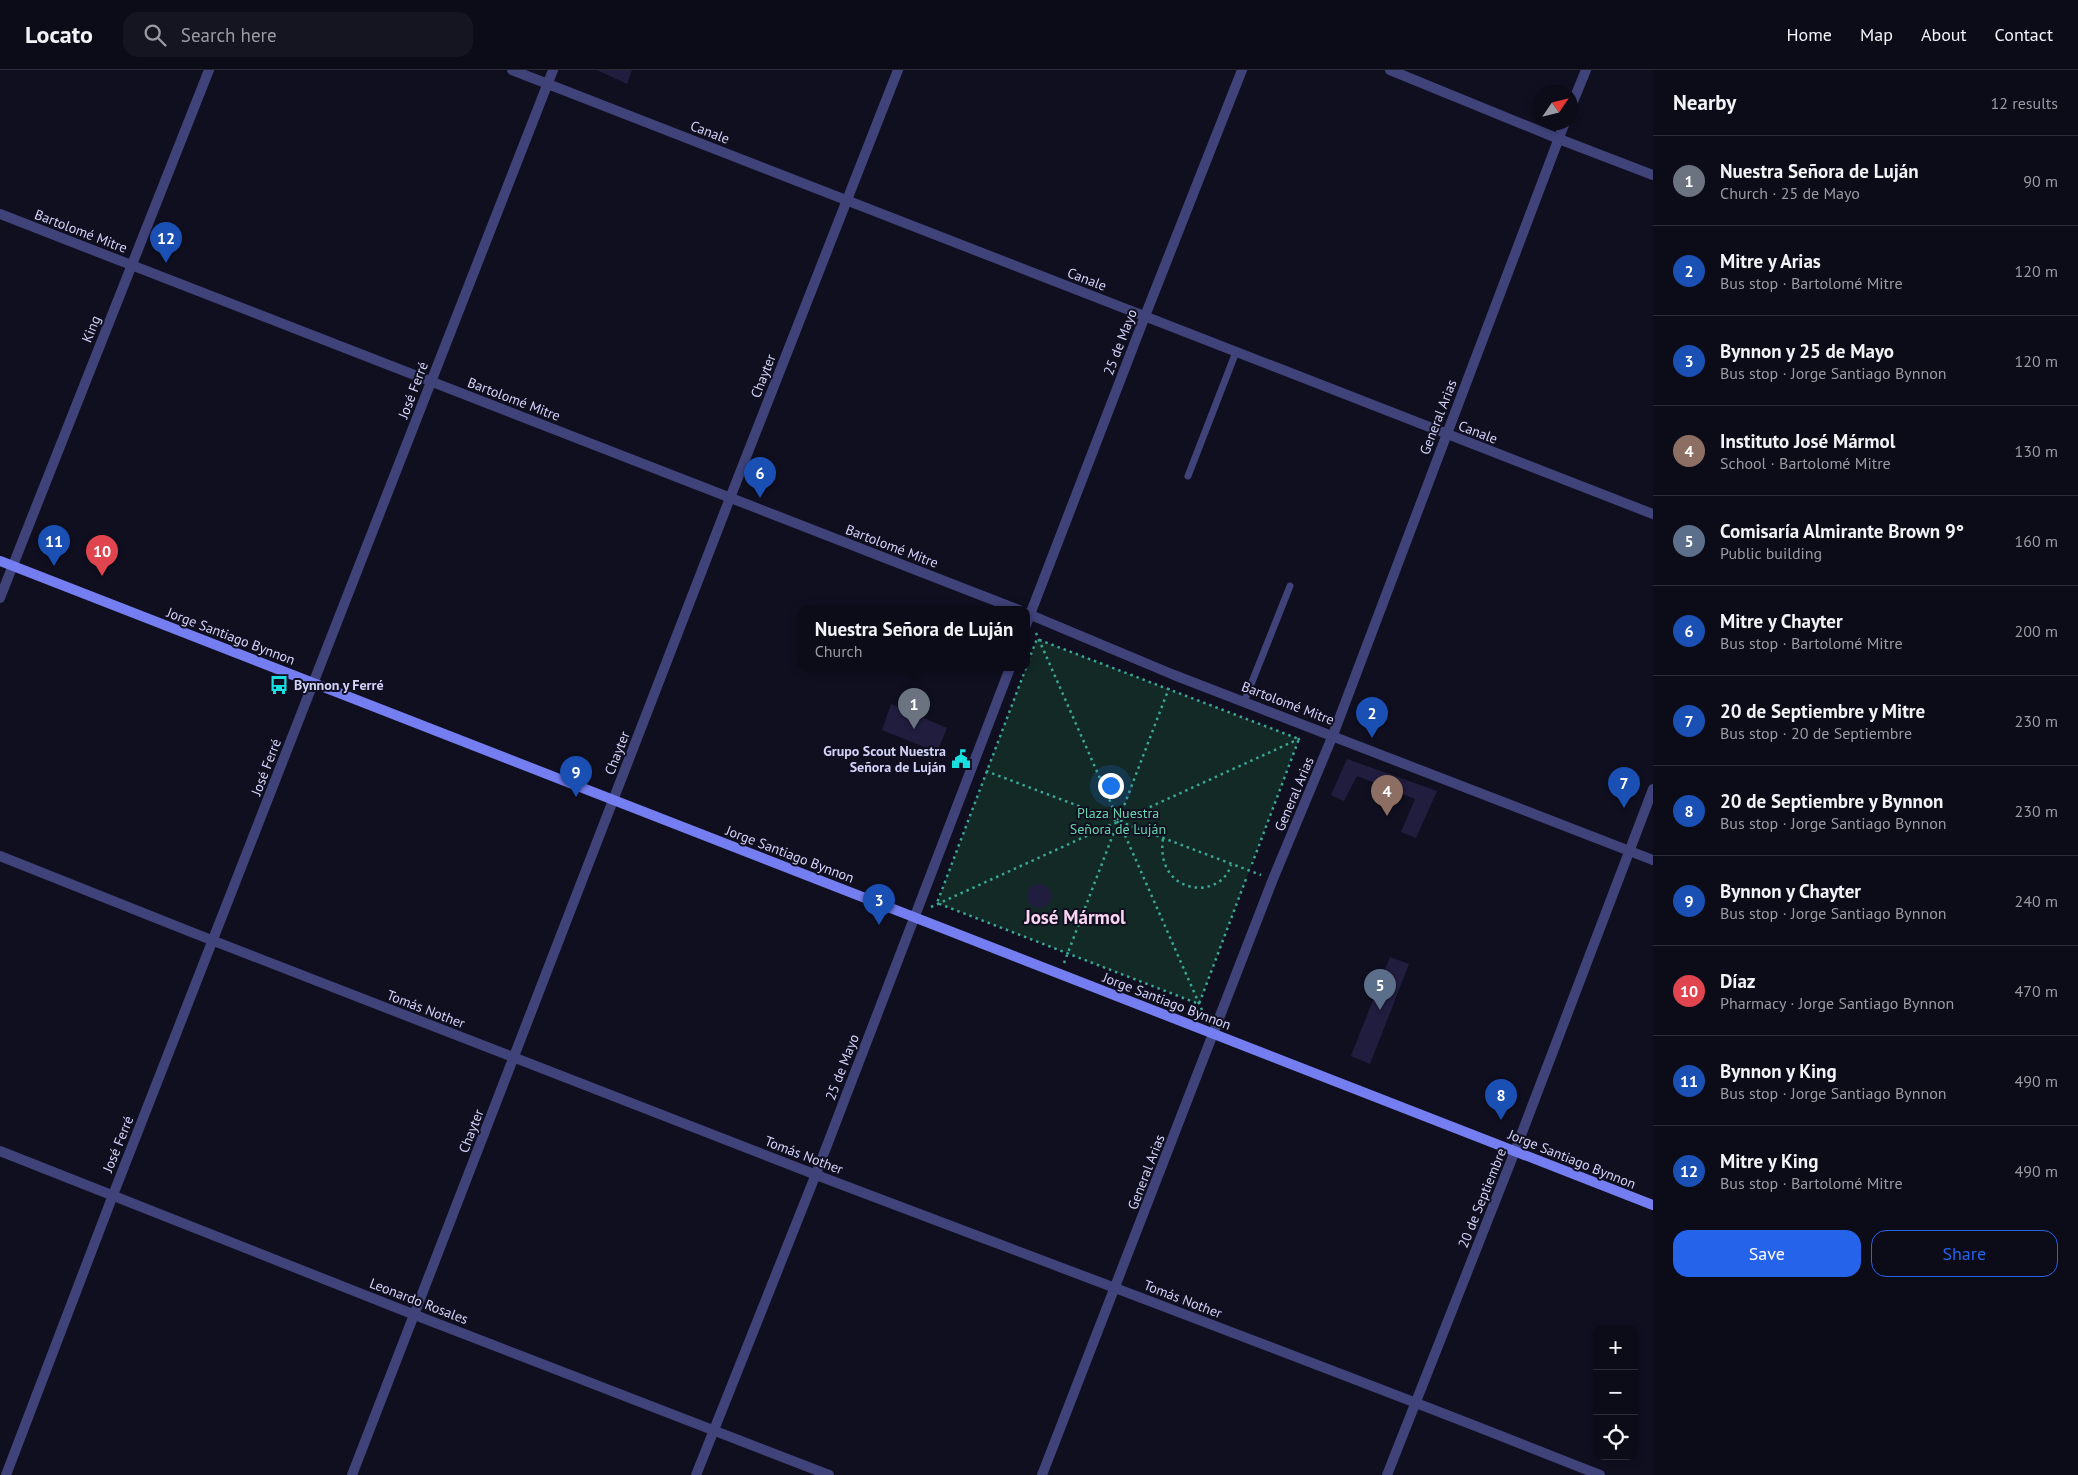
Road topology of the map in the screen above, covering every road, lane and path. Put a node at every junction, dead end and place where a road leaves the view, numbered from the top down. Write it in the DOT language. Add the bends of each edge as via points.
graph roads {
  1 [pos="209,70"];
  2 [pos="512,70"];
  3 [pos="553,70"];
  4 [pos="898,70"];
  5 [pos="1242,70"];
  6 [pos="1390,70"];
  7 [pos="1586,70"];
  8 [pos="548,84"];
  9 [pos="1578,90"];
  10 [pos="1562,130"];
  11 [pos="1559,139"];
  12 [pos="1653,175"];
  13 [pos="846,201"];
  14 [pos="0,214"];
  15 [pos="131,265"];
  16 [pos="1145,316"];
  17 [pos="1236,352"];
  18 [pos="431,381"];
  19 [pos="1446,435"];
  20 [pos="1188,476"];
  21 [pos="730,498"];
  22 [pos="1653,514"];
  23 [pos="0,561"];
  24 [pos="12,566"];
  25 [pos="1290,586"];
  26 [pos="0,598"];
  27 [pos="1009,606"];
  28 [pos="1030,613"];
  29 [pos="1030,619"];
  30 [pos="1030,622"];
  31 [pos="1037,638"];
  32 [pos="1030,657"];
  33 [pos="1009,671"];
  34 [pos="1025,671"];
  35 [pos="1174,675"];
  36 [pos="314,683"];
  37 [pos="1169,689"];
  38 [pos="1244,702"];
  39 [pos="1318,730"];
  40 [pos="1333,735"];
  41 [pos="1299,739"];
  42 [pos="973,766"];
  43 [pos="987,772"];
  44 [pos="1653,789"];
  45 [pos="614,799"];
  46 [pos="1118,821"];
  47 [pos="1163,838"];
  48 [pos="1629,851"];
  49 [pos="0,856"];
  50 [pos="1653,860"];
  51 [pos="1252,864"];
  52 [pos="1231,865"];
  53 [pos="1246,879"];
  54 [pos="1273,879"];
  55 [pos="937,903"];
  56 [pos="915,918"];
  57 [pos="214,942"];
  58 [pos="1068,954"];
  59 [pos="1060,974"];
  60 [pos="1199,1004"];
  61 [pos="1213,1033"];
  62 [pos="514,1058"];
  63 [pos="0,1151"];
  64 [pos="1515,1151"];
  65 [pos="816,1174"];
  66 [pos="113,1195"];
  67 [pos="1653,1205"];
  68 [pos="1116,1288"];
  69 [pos="415,1315"];
  70 [pos="1416,1402"];
  71 [pos="714,1430"];
  72 [pos="6,1475"];
  73 [pos="352,1475"];
  74 [pos="696,1475"];
  75 [pos="829,1475"];
  76 [pos="1042,1475"];
  77 [pos="1387,1475"];
  78 [pos="1600,1475"];
  1 -- 15 [label="street, King"];
  2 -- 8 [label="street, Canale"];
  3 -- 8 [label="street, José Ferré"];
  4 -- 13 [label="street, Chayter"];
  5 -- 16 [label="street, 25 de Mayo"];
  6 -- 11 [label="street"];
  7 -- 9 [label="street"];
  8 -- 13 [label="street, Canale"];
  8 -- 18 [label="street, José Ferré"];
  10 -- 11 [label="street, General Arias"];
  11 -- 12 [label="street"];
  11 -- 19 [label="street, General Arias"];
  13 -- 16 [label="street, Canale"];
  13 -- 21 [label="street, Chayter"];
  14 -- 15 [label="street, Bartolomé Mitre"];
  15 -- 18 [label="street, Bartolomé Mitre"];
  15 -- 24 [label="street, King"];
  16 -- 17 [label="street, Canale"];
  16 -- 28 [label="street, 25 de Mayo"];
  17 -- 19 [label="street, Canale"];
  17 -- 20 [label="lane"];
  18 -- 21 [label="street, Bartolomé Mitre"];
  18 -- 36 [label="street, José Ferré"];
  19 -- 22 [label="street, Canale"];
  19 -- 40 [label="street, General Arias"];
  21 -- 27 [label="street, Bartolomé Mitre"];
  21 -- 45 [label="street, Chayter"];
  23 -- 24 [label="street, Jorge Santiago Bynnon"];
  24 -- 26 [label="street, King"];
  24 -- 36 [label="street, Jorge Santiago Bynnon"];
  25 -- 38 [label="lane"];
  29 -- 35 [label="street, Bartolomé Mitre"];
  30 -- 31 [label="path"];
  31 -- 32 [label="path"];
  31 -- 37 [label="path"];
  31 -- 46 [label="path"];
  33 -- 42 [label="street, 25 de Mayo"];
  34 -- 43 [label="path"];
  35 -- 37 [label="path"];
  35 -- 38 [label="street, Bartolomé Mitre"];
  36 -- 45 [label="street, Jorge Santiago Bynnon"];
  36 -- 57 [label="street, José Ferré"];
  37 -- 41 [label="path"];
  37 -- 46 [label="path"];
  38 -- 39 [label="street, Bartolomé Mitre"];
  39 -- 40 [label="street, Bartolomé Mitre"];
  39 -- 41 [label="path"];
  40 -- 48 [label="street, Bartolomé Mitre"];
  40 -- 54 [label="street, General Arias"];
  41 -- 46 [label="path"];
  41 -- 51 [label="path"];
  42 -- 43 [label="path"];
  42 -- 56 [label="street, 25 de Mayo"];
  43 -- 46 [label="path"];
  43 -- 55 [label="path"];
  44 -- 48 [label="street, 20 de Septiembre"];
  45 -- 56 [label="street, Jorge Santiago Bynnon"];
  45 -- 62 [label="street, Chayter"];
  46 -- 47 [label="path"];
  46 -- 55 [label="path"];
  46 -- 58 [label="path"];
  46 -- 60 [label="path"];
  47 -- 52 [label="path"];
  47 -- 52 [label="path" via="1161,852 1169,874 1188,886 1212,885 1222,879"];
  48 -- 50 [label="street, Bartolomé Mitre"];
  48 -- 64 [label="street, 20 de Septiembre"];
  49 -- 57 [label="street, Tomás Nother"];
  52 -- 54 [label="path"];
  53 -- 60 [label="path"];
  54 -- 61 [label="street, General Arias"];
  55 -- 56 [label="path"];
  55 -- 58 [label="path"];
  56 -- 59 [label="street, Jorge Santiago Bynnon"];
  56 -- 65 [label="street, 25 de Mayo"];
  57 -- 62 [label="street, Tomás Nother"];
  57 -- 66 [label="street, José Ferré"];
  58 -- 59 [label="path"];
  58 -- 60 [label="path"];
  59 -- 61 [label="street, Jorge Santiago Bynnon"];
  60 -- 61 [label="path"];
  61 -- 64 [label="street, Jorge Santiago Bynnon"];
  61 -- 68 [label="street, General Arias"];
  62 -- 65 [label="street, Tomás Nother"];
  62 -- 69 [label="street, Chayter"];
  63 -- 66 [label="street, Leonardo Rosales"];
  64 -- 67 [label="street, Jorge Santiago Bynnon"];
  64 -- 70 [label="street, 20 de Septiembre"];
  65 -- 68 [label="street, Tomás Nother"];
  65 -- 71 [label="street, 25 de Mayo"];
  66 -- 69 [label="street, Leonardo Rosales"];
  66 -- 72 [label="street, José Ferré"];
  68 -- 70 [label="street, Tomás Nother"];
  68 -- 76 [label="street, General Arias"];
  69 -- 71 [label="street, Leonardo Rosales"];
  69 -- 73 [label="street, Chayter"];
  70 -- 77 [label="street, 20 de Septiembre"];
  70 -- 78 [label="street, Tomás Nother"];
  71 -- 74 [label="street, 25 de Mayo"];
  71 -- 75 [label="street, Leonardo Rosales"];
}
